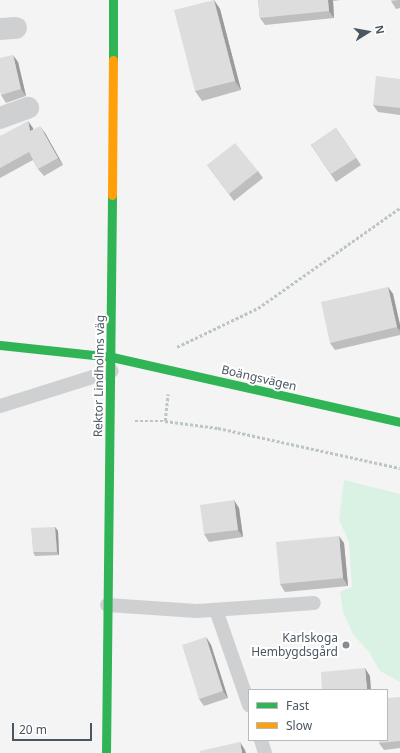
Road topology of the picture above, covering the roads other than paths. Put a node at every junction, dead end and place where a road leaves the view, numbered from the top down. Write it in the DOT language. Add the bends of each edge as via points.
graph roads {
  1 [pos="113,0"];
  2 [pos="28,108"];
  3 [pos="0,118"];
  4 [pos="0,345"];
  5 [pos="112,357"];
  6 [pos="112,371"];
  7 [pos="0,406"];
  8 [pos="400,422"];
  9 [pos="314,603"];
  10 [pos="107,605"];
  11 [pos="216,610"];
  12 [pos="248,702"];
  13 [pos="261,741"];
  14 [pos="106,753"];
  15 [pos="265,753"];
  1 -- 5 [label="street, Rektor Lindholms väg"];
  2 -- 3 [label="street"];
  4 -- 5 [label="street, Boängsvägen"];
  5 -- 6 [label="street, Rektor Lindholms väg"];
  5 -- 8 [label="street, Boängsvägen"];
  6 -- 7 [label="lane"];
  6 -- 10 [label="street, Rektor Lindholms väg"];
  9 -- 11 [label="lane"];
  10 -- 11 [label="lane"];
  10 -- 14 [label="street, Rektor Lindholms väg"];
  11 -- 12 [label="lane"];
  13 -- 15 [label="lane"];
}
